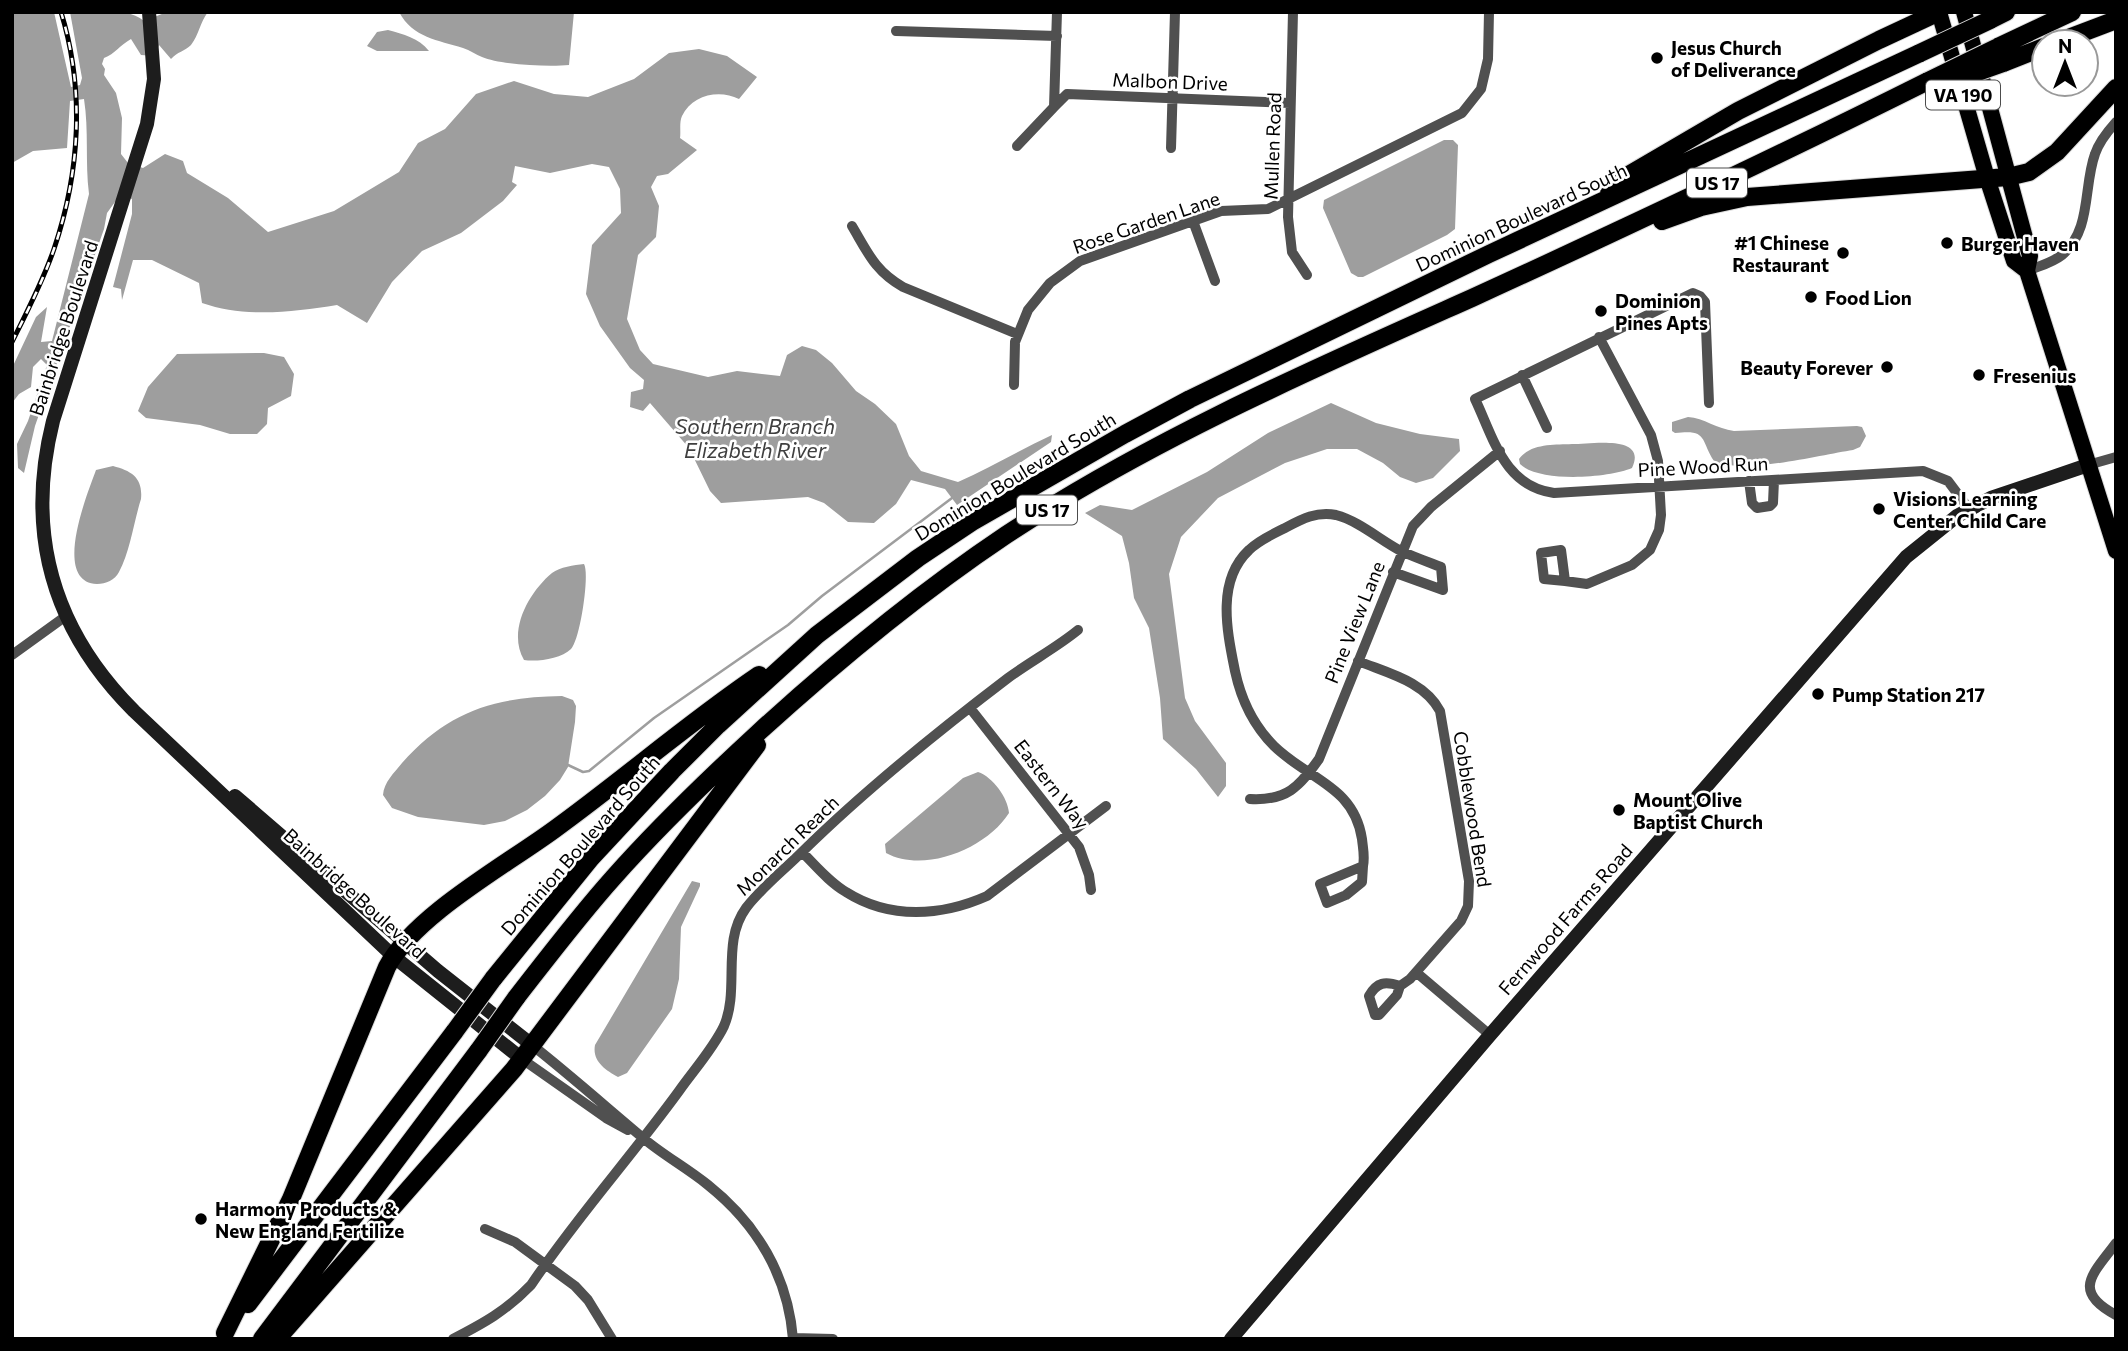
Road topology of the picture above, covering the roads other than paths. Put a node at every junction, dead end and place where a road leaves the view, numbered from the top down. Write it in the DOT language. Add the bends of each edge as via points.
graph roads {
  1 [pos="149,12"];
  2 [pos="1057,12"];
  3 [pos="1175,12"];
  4 [pos="1293,12"];
  5 [pos="1489,12"];
  6 [pos="1939,12"];
  7 [pos="1964,12"];
  8 [pos="2066,12"];
  9 [pos="2072,12"];
  10 [pos="1998,16"];
  11 [pos="2116,20"];
  12 [pos="2095,28"];
  13 [pos="896,31"];
  14 [pos="2022,35"];
  15 [pos="1056,36"];
  16 [pos="2030,50"];
  17 [pos="2000,55"];
  18 [pos="2116,82"];
  19 [pos="2116,88"];
  20 [pos="1172,98"];
  21 [pos="1290,103"];
  22 [pos="1055,107"];
  23 [pos="2092,113"];
  24 [pos="2116,122"];
  25 [pos="1017,146"];
  26 [pos="1171,148"];
  27 [pos="2008,177"];
  28 [pos="1987,178"];
  29 [pos="1287,201"];
  30 [pos="1193,221"];
  31 [pos="852,226"];
  32 [pos="1578,249"];
  33 [pos="1489,254"];
  34 [pos="2027,271"];
  35 [pos="1307,275"];
  36 [pos="1215,281"];
  37 [pos="1017,334"];
  38 [pos="1599,337"];
  39 [pos="1522,375"];
  40 [pos="1014,385"];
  41 [pos="1709,403"];
  42 [pos="1547,428"];
  43 [pos="1500,451"];
  44 [pos="2116,457"];
  45 [pos="2088,465"];
  46 [pos="1774,480"];
  47 [pos="1749,481"];
  48 [pos="1658,486"];
  49 [pos="1969,509"];
  50 [pos="1401,551"];
  51 [pos="2116,551"];
  52 [pos="1394,572"];
  53 [pos="1565,582"];
  54 [pos="66,617"];
  55 [pos="1078,630"];
  56 [pos="817,635"];
  57 [pos="12,655"];
  58 [pos="1358,661"];
  59 [pos="790,704"];
  60 [pos="970,708"];
  61 [pos="1309,773"];
  62 [pos="1250,799"];
  63 [pos="1106,806"];
  64 [pos="1070,835"];
  65 [pos="802,852"];
  66 [pos="1363,866"];
  67 [pos="1091,890"];
  68 [pos="398,949"];
  69 [pos="1417,973"];
  70 [pos="1400,986"];
  71 [pos="1490,1035"];
  72 [pos="527,1052"];
  73 [pos="644,1139"];
  74 [pos="485,1229"];
  75 [pos="2116,1243"];
  76 [pos="545,1264"];
  77 [pos="2116,1315"];
  78 [pos="223,1336"];
  79 [pos="793,1338"];
  80 [pos="262,1339"];
  81 [pos="277,1339"];
  82 [pos="453,1339"];
  83 [pos="612,1339"];
  84 [pos="833,1339"];
  85 [pos="1231,1339"];
  1 -- 54 [label="main road, Bainbridge Boulevard" via="152,105 45,457 41,495 44,539"];
  2 -- 15 [label="street"];
  3 -- 20 [label="street"];
  4 -- 21 [label="street, Mullen Road"];
  5 -- 29 [label="street, Rose Garden Lane" via="1488,59 1481,89 1462,113"];
  6 -- 28 [label="main road, VA 190"];
  6 -- 33 [label="highway" via="1738,111"];
  7 -- 27 [label="main road, VA 190"];
  8 -- 14 [label="highway"];
  9 -- 14 [label="highway, US 17"];
  10 -- 33 [label="highway, Dominion Boulevard South, bridge"];
  11 -- 12 [label="highway"];
  13 -- 15 [label="street"];
  14 -- 17 [label="highway, US 17"];
  15 -- 22 [label="street"];
  16 -- 17 [label="highway"];
  17 -- 32 [label="highway, US 17, bridge" via="1856,117"];
  18 -- 23 [label="highway"];
  19 -- 23 [label="highway"];
  20 -- 21 [label="street, Malbon Drive"];
  20 -- 22 [label="street, Malbon Drive" via="1067,94"];
  20 -- 26 [label="street"];
  21 -- 29 [label="street, Mullen Road"];
  22 -- 25 [label="street"];
  23 -- 27 [label="highway" via="2057,152 2029,173"];
  24 -- 34 [label="street" via="2094,156 2076,239 2056,259"];
  27 -- 28 [label="highway"];
  27 -- 34 [label="main road, VA 190" via="2030,256"];
  28 -- 32 [label="highway" via="1747,197 1701,207"];
  28 -- 34 [label="main road, VA 190" via="2014,261"];
  29 -- 30 [label="street, Rose Garden Lane" via="1268,209 1221,211"];
  29 -- 35 [label="street, Mullen Road" via="1293,252"];
  30 -- 36 [label="street"];
  30 -- 37 [label="street, Rose Garden Lane" via="1080,261 1039,295"];
  31 -- 37 [label="street" via="886,278"];
  32 -- 59 [label="highway, US 17" via="1194,428 1097,479 935,585 850,650"];
  33 -- 56 [label="highway, Dominion Boulevard South / US 17" via="1090,453 962,528"];
  34 -- 45 [label="main road, VA 190"];
  37 -- 40 [label="street, Rose Garden Lane"];
  38 -- 39 [label="street"];
  38 -- 41 [label="street" via="1685,295 1700,296 1705,302"];
  38 -- 48 [label="street" via="1651,435"];
  39 -- 42 [label="street"];
  39 -- 43 [label="street, Pine Wood Run" via="1475,399"];
  43 -- 48 [label="street, Pine Wood Run" via="1515,476 1541,491"];
  43 -- 50 [label="street, Pine View Lane" via="1419,518"];
  44 -- 45 [label="street"];
  45 -- 49 [label="main road, Fernwood Farms Road" via="2007,491"];
  45 -- 51 [label="main road, VA 190"];
  46 -- 47 [label="street, Pine Wood Run"];
  46 -- 47 [label="street" via="1773,503 1757,508"];
  46 -- 49 [label="street, Pine Wood Run" via="1923,471 1948,481"];
  47 -- 48 [label="street, Pine Wood Run"];
  48 -- 53 [label="street" via="1659,530 1646,556 1587,584"];
  49 -- 71 [label="main road, Fernwood Farms Road" via="1924,540 1884,581"];
  50 -- 52 [label="street, Pine View Lane"];
  50 -- 52 [label="street" via="1441,567 1443,590"];
  50 -- 61 [label="street" via="1344,518 1319,514 1253,546 1232,574 1226,600 1241,691 1269,740"];
  52 -- 58 [label="street, Pine View Lane"];
  54 -- 57 [label="street"];
  54 -- 68 [label="main road, Bainbridge Boulevard" via="106,682"];
  55 -- 60 [label="street, Monarch Reach"];
  56 -- 68 [label="highway" via="422,924"];
  56 -- 78 [label="highway, Dominion Boulevard South / US 17, bridge" via="636,808 549,907"];
  58 -- 61 [label="street, Pine View Lane" via="1319,759"];
  58 -- 69 [label="street, Cobblewood Bend" via="1422,688 1441,716 1470,895 1461,921"];
  59 -- 72 [label="highway"];
  59 -- 80 [label="highway, US 17, bridge" via="700,786 569,930"];
  60 -- 64 [label="street, Eastern Way"];
  60 -- 65 [label="street, Monarch Reach"];
  61 -- 62 [label="street, Pine View Lane" via="1284,795"];
  61 -- 66 [label="street" via="1353,808 1360,823"];
  63 -- 64 [label="street"];
  64 -- 65 [label="street" via="987,896 968,905 924,913 881,907 855,897"];
  64 -- 67 [label="street, Eastern Way" via="1085,861"];
  65 -- 73 [label="street, Monarch Reach" via="751,902 738,923 731,1002 723,1027"];
  66 -- 66 [label="street" via="1320,884 1327,902 1356,889 1362,882"];
  68 -- 72 [label="main road, Bainbridge Boulevard"];
  68 -- 78 [label="highway" via="291,1199"];
  69 -- 70 [label="street, Cobblewood Bend"];
  69 -- 71 [label="street"];
  71 -- 85 [label="main road, Fernwood Farms Road"];
  72 -- 73 [label="street" via="612,1109"];
  72 -- 73 [label="street" via="606,1118"];
  72 -- 81 [label="highway"];
  73 -- 76 [label="street, Monarch Reach"];
  73 -- 79 [label="street" via="706,1184 749,1226 779,1275"];
  74 -- 76 [label="street" via="515,1242"];
  75 -- 77 [label="street" via="2093,1273 2089,1289 2096,1303"];
  76 -- 82 [label="street, Monarch Reach" via="514,1303"];
  76 -- 83 [label="street" via="582,1293"];
  79 -- 84 [label="street"];
}
